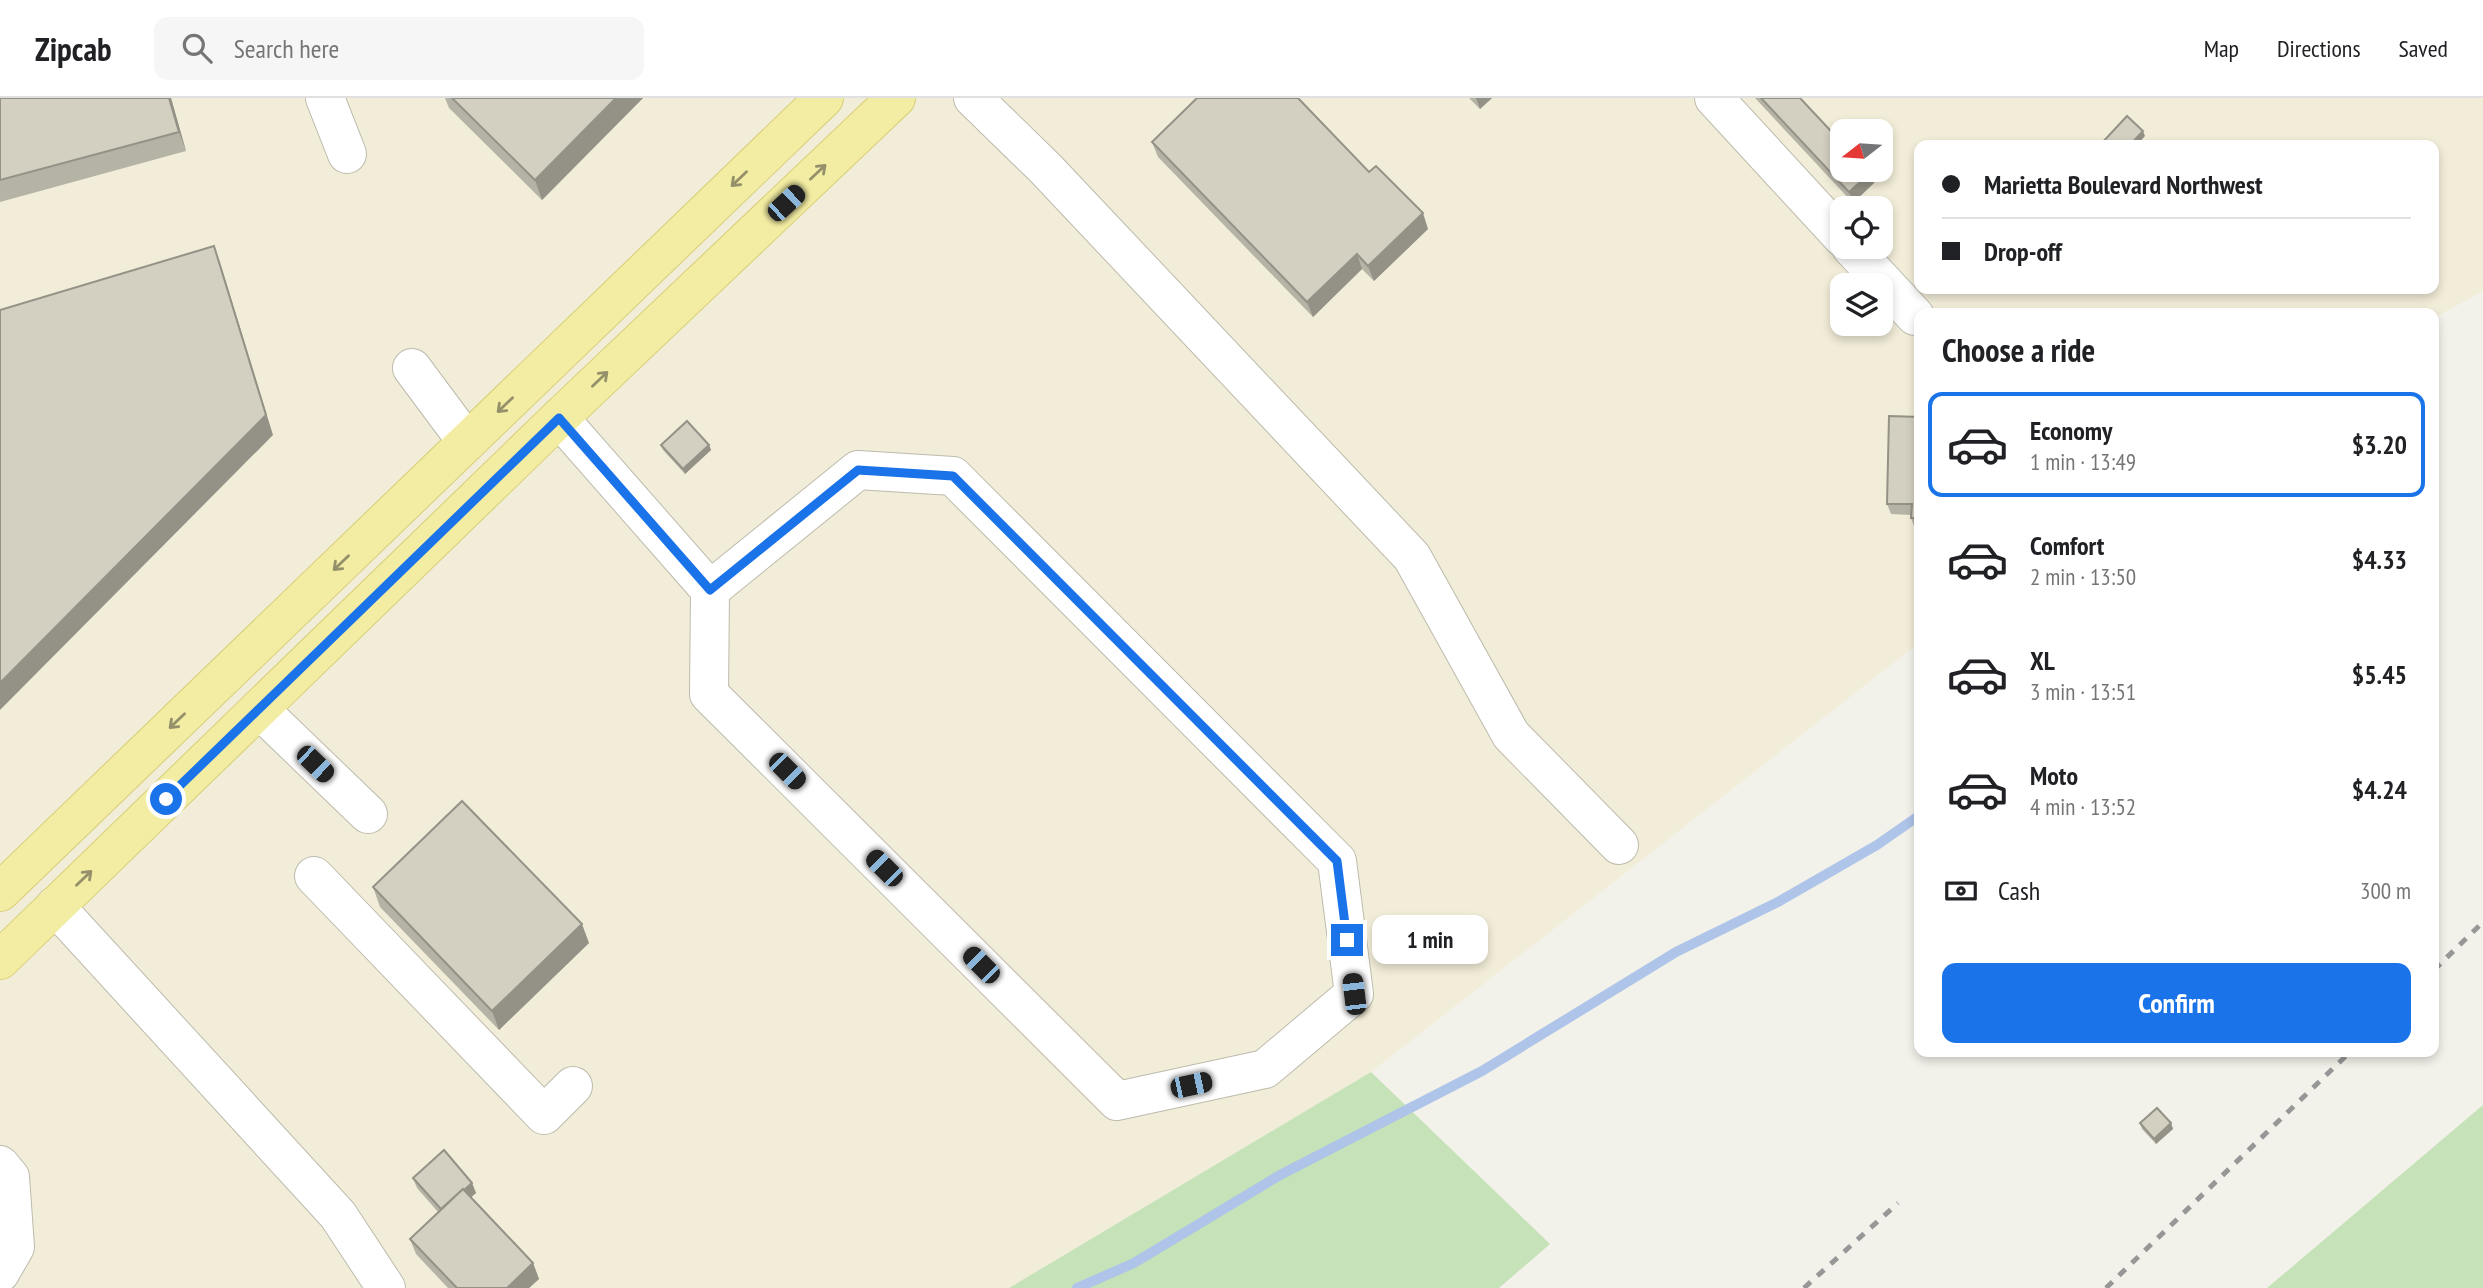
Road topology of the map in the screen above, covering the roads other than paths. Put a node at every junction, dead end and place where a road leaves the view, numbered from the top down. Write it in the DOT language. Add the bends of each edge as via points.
graph roads {
  1 [pos="326,98"];
  2 [pos="824,98"];
  3 [pos="896,98"];
  4 [pos="973,98"];
  5 [pos="1714,98"];
  6 [pos="347,154"];
  7 [pos="1830,224"];
  8 [pos="1862,259"];
  9 [pos="1914,315"];
  10 [pos="412,368"];
  11 [pos="559,418"];
  12 [pos="467,442"];
  13 [pos="710,590"];
  14 [pos="259,709"];
  15 [pos="368,814"];
  16 [pos="1619,845"];
  17 [pos="314,876"];
  18 [pos="0,892"];
  19 [pos="55,906"];
  20 [pos="0,960"];
  21 [pos="573,1086"];
  22 [pos="0,1165"];
  23 [pos="0,1273"];
  24 [pos="386,1288"];
  1 -- 6 [label="lane"];
  2 -- 12 [label="main road, one-way"];
  11 -- 3 [label="main road, one-way"];
  4 -- 16 [label="lane" via="1045,168 1412,557 1511,735"];
  5 -- 7 [label="lane"];
  8 -- 9 [label="lane"];
  10 -- 12 [label="lane"];
  11 -- 13 [label="lane"];
  11 -- 14 [label="main road"];
  12 -- 18 [label="main road, one-way"];
  13 -- 13 [label="lane" via="709,694 1117,1101 1265,1069 1354,994 1337,861 953,476 858,470"];
  14 -- 15 [label="lane"];
  19 -- 14 [label="main road, one-way"];
  17 -- 21 [label="lane" via="544,1115"];
  19 -- 20 [label="main road"];
  19 -- 24 [label="lane" via="338,1215"];
  22 -- 23 [label="lane" via="10,1177 15,1247"];
}
